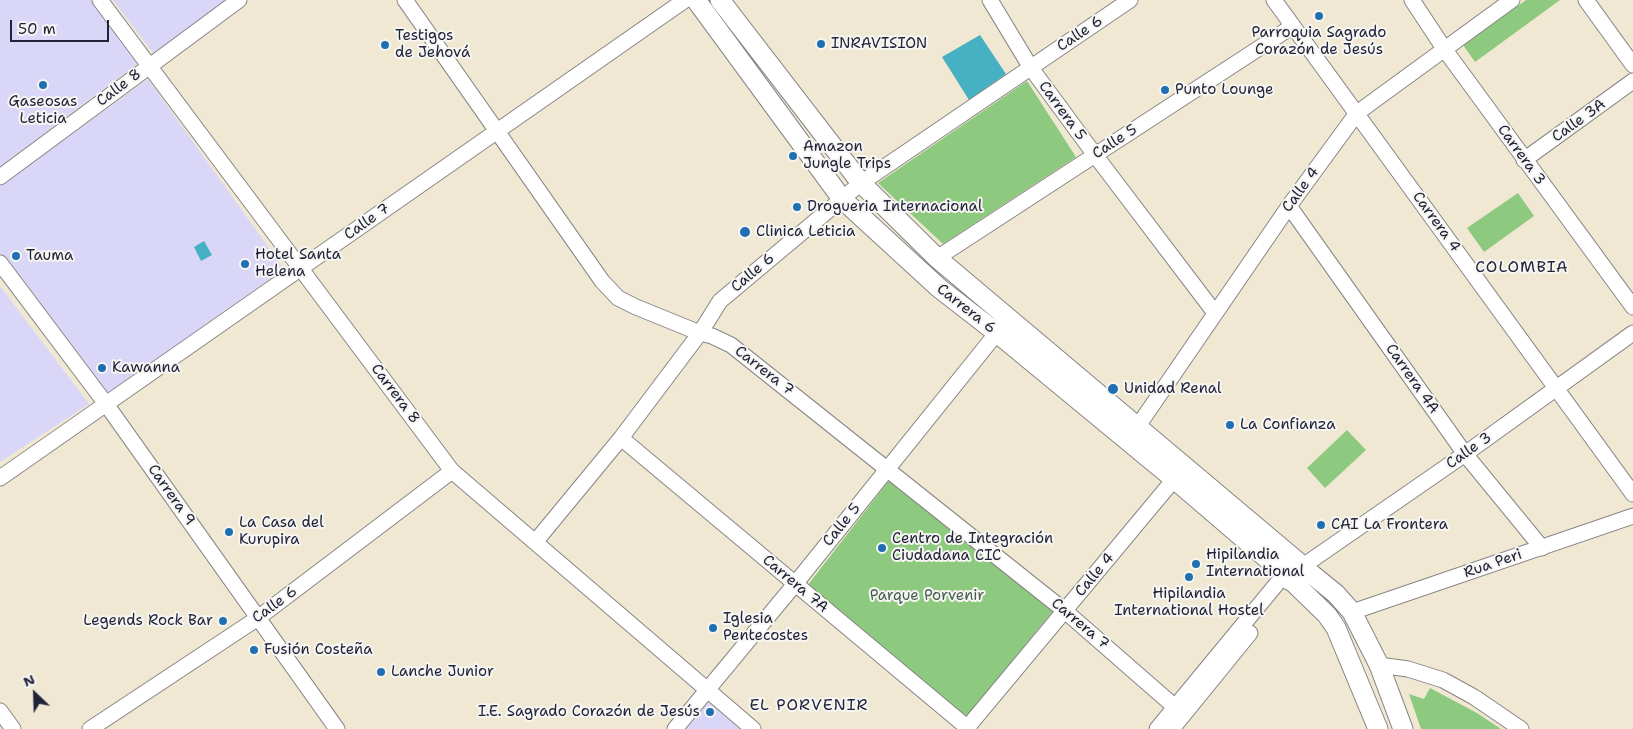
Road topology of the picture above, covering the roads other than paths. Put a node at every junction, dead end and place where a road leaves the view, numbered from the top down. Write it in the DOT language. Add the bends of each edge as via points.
graph roads {
  1 [pos="100,0"];
  2 [pos="239,0"];
  3 [pos="405,0"];
  4 [pos="685,0"];
  5 [pos="696,0"];
  6 [pos="720,0"];
  7 [pos="990,0"];
  8 [pos="1130,0"];
  9 [pos="1274,0"];
  10 [pos="1412,0"];
  11 [pos="1512,0"];
  12 [pos="1586,0"];
  13 [pos="1293,26"];
  14 [pos="1445,50"];
  15 [pos="149,65"];
  16 [pos="1633,65"];
  17 [pos="1030,68"];
  18 [pos="1633,81"];
  19 [pos="1357,113"];
  20 [pos="497,131"];
  21 [pos="1095,155"];
  22 [pos="1524,160"];
  23 [pos="0,177"];
  24 [pos="861,183"];
  25 [pos="842,199"];
  26 [pos="1289,206"];
  27 [pos="937,258"];
  28 [pos="0,263"];
  29 [pos="301,268"];
  30 [pos="1633,307"];
  31 [pos="1215,313"];
  32 [pos="1003,326"];
  33 [pos="700,333"];
  34 [pos="1633,333"];
  35 [pos="1556,389"];
  36 [pos="106,404"];
  37 [pos="1138,426"];
  38 [pos="621,438"];
  39 [pos="1465,454"];
  40 [pos="887,468"];
  41 [pos="452,471"];
  42 [pos="1179,473"];
  43 [pos="0,478"];
  44 [pos="1633,494"];
  45 [pos="1633,516"];
  46 [pos="536,541"];
  47 [pos="1542,548"];
  48 [pos="1294,572"];
  49 [pos="795,584"];
  50 [pos="1350,608"];
  51 [pos="1065,611"];
  52 [pos="258,618"];
  53 [pos="1379,665"];
  54 [pos="707,690"];
  55 [pos="1175,707"];
  56 [pos="0,711"];
  57 [pos="13,729"];
  58 [pos="90,729"];
  59 [pos="337,729"];
  60 [pos="675,729"];
  61 [pos="753,729"];
  62 [pos="968,729"];
  63 [pos="1157,729"];
  64 [pos="1172,729"];
  65 [pos="1378,729"];
  66 [pos="1404,729"];
  67 [pos="1521,729"];
  1 -- 15 [label="street, Carrera 8"];
  2 -- 15 [label="street, Calle 8"];
  3 -- 20 [label="street, Carrera 7"];
  4 -- 20 [label="street, Calle 7"];
  5 -- 25 [label="main road, Carrera 6"];
  6 -- 24 [label="main road, Carrera 6"];
  7 -- 17 [label="street, Carrera 5"];
  8 -- 17 [label="street, Calle 6"];
  9 -- 13 [label="street, Carrera 4"];
  10 -- 14 [label="street, Carrera 3"];
  11 -- 14 [label="street, Calle 4"];
  12 -- 16 [label="street"];
  13 -- 19 [label="street, Carrera 4"];
  13 -- 21 [label="street, Calle 5"];
  14 -- 19 [label="street, Calle 4"];
  14 -- 22 [label="street, Carrera 3"];
  15 -- 23 [label="street, Calle 8"];
  15 -- 29 [label="street, Carrera 8"];
  17 -- 21 [label="street, Carrera 5"];
  17 -- 24 [label="street, Calle 6"];
  18 -- 22 [label="street, Calle 3A"];
  19 -- 26 [label="street, Calle 4"];
  19 -- 35 [label="street, Carrera 4"];
  20 -- 29 [label="street, Calle 7"];
  20 -- 33 [label="street, Carrera 7" via="602,281 618,298"];
  21 -- 27 [label="street, Calle 5"];
  21 -- 31 [label="street, Carrera 5"];
  22 -- 30 [label="street, Carrera 3"];
  24 -- 25 [label="street, Calle 6"];
  24 -- 27 [label="main road, Carrera 6"];
  25 -- 32 [label="main road, Carrera 6" via="939,288"];
  25 -- 33 [label="street, Calle 6" via="720,301"];
  26 -- 31 [label="street, Calle 4"];
  26 -- 39 [label="street, Carrera 4A"];
  27 -- 32 [label="main road, Carrera 6"];
  28 -- 36 [label="street, Carrera 9"];
  29 -- 36 [label="street, Calle 7"];
  29 -- 41 [label="street, Carrera 8"];
  31 -- 37 [label="street, Calle 4"];
  32 -- 37 [label="main road, Carrera 6"];
  32 -- 40 [label="street, Calle 5"];
  32 -- 42 [label="main road, Carrera 6"];
  33 -- 38 [label="street, Calle 6"];
  33 -- 40 [label="street, Carrera 7" via="731,345"];
  34 -- 35 [label="street, Calle 3"];
  35 -- 39 [label="street, Calle 3"];
  35 -- 44 [label="street, Carrera 4"];
  36 -- 43 [label="street, Calle 7"];
  36 -- 52 [label="street, Carrera 9"];
  37 -- 42 [label="main road, Carrera 6"];
  38 -- 46 [label="street, Calle 6"];
  38 -- 49 [label="street, Carrera 7A"];
  39 -- 47 [label="street, Carrera 4A"];
  39 -- 48 [label="street, Calle 3"];
  40 -- 49 [label="street, Calle 5"];
  40 -- 51 [label="street, Carrera 7"];
  41 -- 46 [label="street, Carrera 8"];
  41 -- 52 [label="street, Calle 6"];
  42 -- 48 [label="main road, Carrera 6"];
  42 -- 51 [label="street, Calle 4"];
  45 -- 47 [label="street, Rua Peri"];
  46 -- 54 [label="street, Carrera 8"];
  47 -- 50 [label="street, Rua Peri"];
  48 -- 50 [label="main road, Carrera 6" via="1336,594"];
  48 -- 55 [label="street, Calle 3"];
  48 -- 64 [label="street, Calle 3"];
  48 -- 65 [label="main road, Carrera 6" via="1340,636"];
  49 -- 54 [label="street, Calle 5"];
  49 -- 62 [label="street, Carrera 7A"];
  50 -- 53 [label="main road"];
  51 -- 55 [label="street, Carrera 7"];
  51 -- 62 [label="street, Calle 4"];
  52 -- 58 [label="street, Calle 6"];
  52 -- 59 [label="street, Carrera 9"];
  53 -- 66 [label="main road"];
  53 -- 67 [label="street" via="1408,669 1443,680"];
  54 -- 60 [label="street, Calle 5"];
  54 -- 61 [label="street, Carrera 8"];
  55 -- 63 [label="street, Calle 3"];
  56 -- 57 [label="street"];
}
